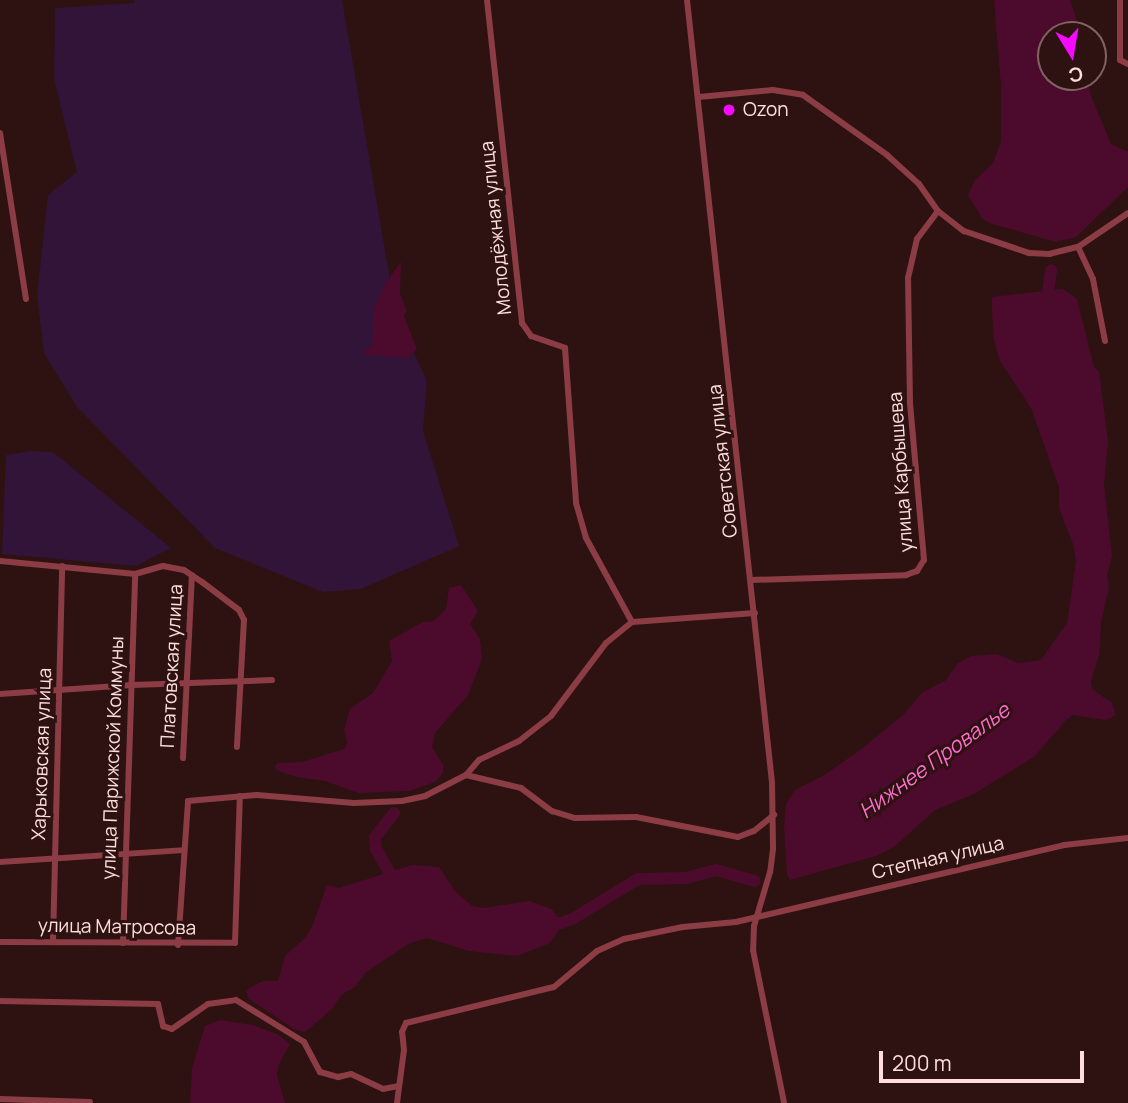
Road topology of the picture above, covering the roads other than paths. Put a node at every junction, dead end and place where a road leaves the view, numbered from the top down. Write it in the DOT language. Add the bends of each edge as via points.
graph roads {
  1 [pos="487,0"];
  2 [pos="687,0"];
  3 [pos="1120,0"];
  4 [pos="1128,64"];
  5 [pos="699,97"];
  6 [pos="0,133"];
  7 [pos="4,194"];
  8 [pos="938,211"];
  9 [pos="1128,213"];
  10 [pos="1078,247"];
  11 [pos="26,299"];
  12 [pos="1105,341"];
  13 [pos="0,561"];
  14 [pos="62,566"];
  15 [pos="135,574"];
  16 [pos="192,575"];
  17 [pos="751,580"];
  18 [pos="755,613"];
  19 [pos="632,622"];
  20 [pos="272,680"];
  21 [pos="240,682"];
  22 [pos="189,683"];
  23 [pos="132,685"];
  24 [pos="61,689"];
  25 [pos="0,694"];
  26 [pos="237,747"];
  27 [pos="183,758"];
  28 [pos="466,775"];
  29 [pos="240,796"];
  30 [pos="774,815"];
  31 [pos="1128,838"];
  32 [pos="184,850"];
  33 [pos="126,852"];
  34 [pos="55,858"];
  35 [pos="0,862"];
  36 [pos="756,918"];
  37 [pos="0,942"];
  38 [pos="53,942"];
  39 [pos="123,943"];
  40 [pos="178,945"];
  41 [pos="0,1001"];
  42 [pos="398,1086"];
  43 [pos="0,1099"];
  44 [pos="90,1102"];
  45 [pos="397,1103"];
  46 [pos="784,1103"];
  1 -- 19 [label="street, Молодёжная улица" via="522,323 531,336 565,348 576,503 586,538"];
  2 -- 5 [label="street, Советская улица"];
  3 -- 4 [label="street" via="1120,60"];
  5 -- 8 [label="street" via="773,90 803,95 907,172"];
  5 -- 17 [label="street, Советская улица"];
  6 -- 7 [label="street"];
  7 -- 11 [label="street"];
  8 -- 10 [label="street" via="964,231 1011,249 1049,254"];
  8 -- 17 [label="street, улица Карбышева" via="917,239 908,278 910,403 924,560 917,571 906,575"];
  9 -- 10 [label="street"];
  10 -- 12 [label="street" via="1093,278"];
  13 -- 14 [label="street"];
  14 -- 15 [label="street"];
  14 -- 24 [label="street, Харьковская улица"];
  15 -- 16 [label="street" via="163,566"];
  15 -- 23 [label="street, улица Парижской Коммуны"];
  16 -- 21 [label="street" via="239,610 244,620"];
  16 -- 22 [label="street, Платовская улица"];
  17 -- 18 [label="street, Советская улица"];
  18 -- 19 [label="street"];
  18 -- 30 [label="street, Советская улица"];
  19 -- 28 [label="street" via="607,643 551,716 519,741 479,760"];
  20 -- 21 [label="street"];
  21 -- 22 [label="street"];
  21 -- 26 [label="street"];
  22 -- 23 [label="street"];
  22 -- 27 [label="street, Платовская улица"];
  23 -- 24 [label="street"];
  23 -- 33 [label="street, улица Парижской Коммуны"];
  24 -- 25 [label="street"];
  24 -- 34 [label="street, Харьковская улица"];
  28 -- 29 [label="street" via="425,796 380,803"];
  28 -- 30 [label="street" via="520,788 552,811 575,818 636,817 738,837"];
  29 -- 32 [label="street" via="188,801"];
  29 -- 40 [label="street, улица Матросова" via="235,943"];
  30 -- 36 [label="street, Советская улица" via="770,872"];
  31 -- 36 [label="street, Степная улица" via="1064,845"];
  32 -- 33 [label="street"];
  32 -- 40 [label="street"];
  33 -- 34 [label="street"];
  33 -- 39 [label="street, улица Парижской Коммуны"];
  34 -- 35 [label="street"];
  34 -- 38 [label="street, Харьковская улица"];
  36 -- 42 [label="street, Степная улица" via="624,939 597,951 554,987 413,1019 402,1032"];
  36 -- 46 [label="street" via="753,950"];
  37 -- 38 [label="street, улица Матросова"];
  38 -- 39 [label="street, улица Матросова"];
  39 -- 40 [label="street, улица Матросова"];
  41 -- 42 [label="street" via="158,1004 163,1026 172,1029 208,1004 236,1000 304,1042 320,1072 338,1077 351,1074 383,1089"];
  42 -- 45 [label="street, Степная улица"];
  43 -- 44 [label="street"];
}
